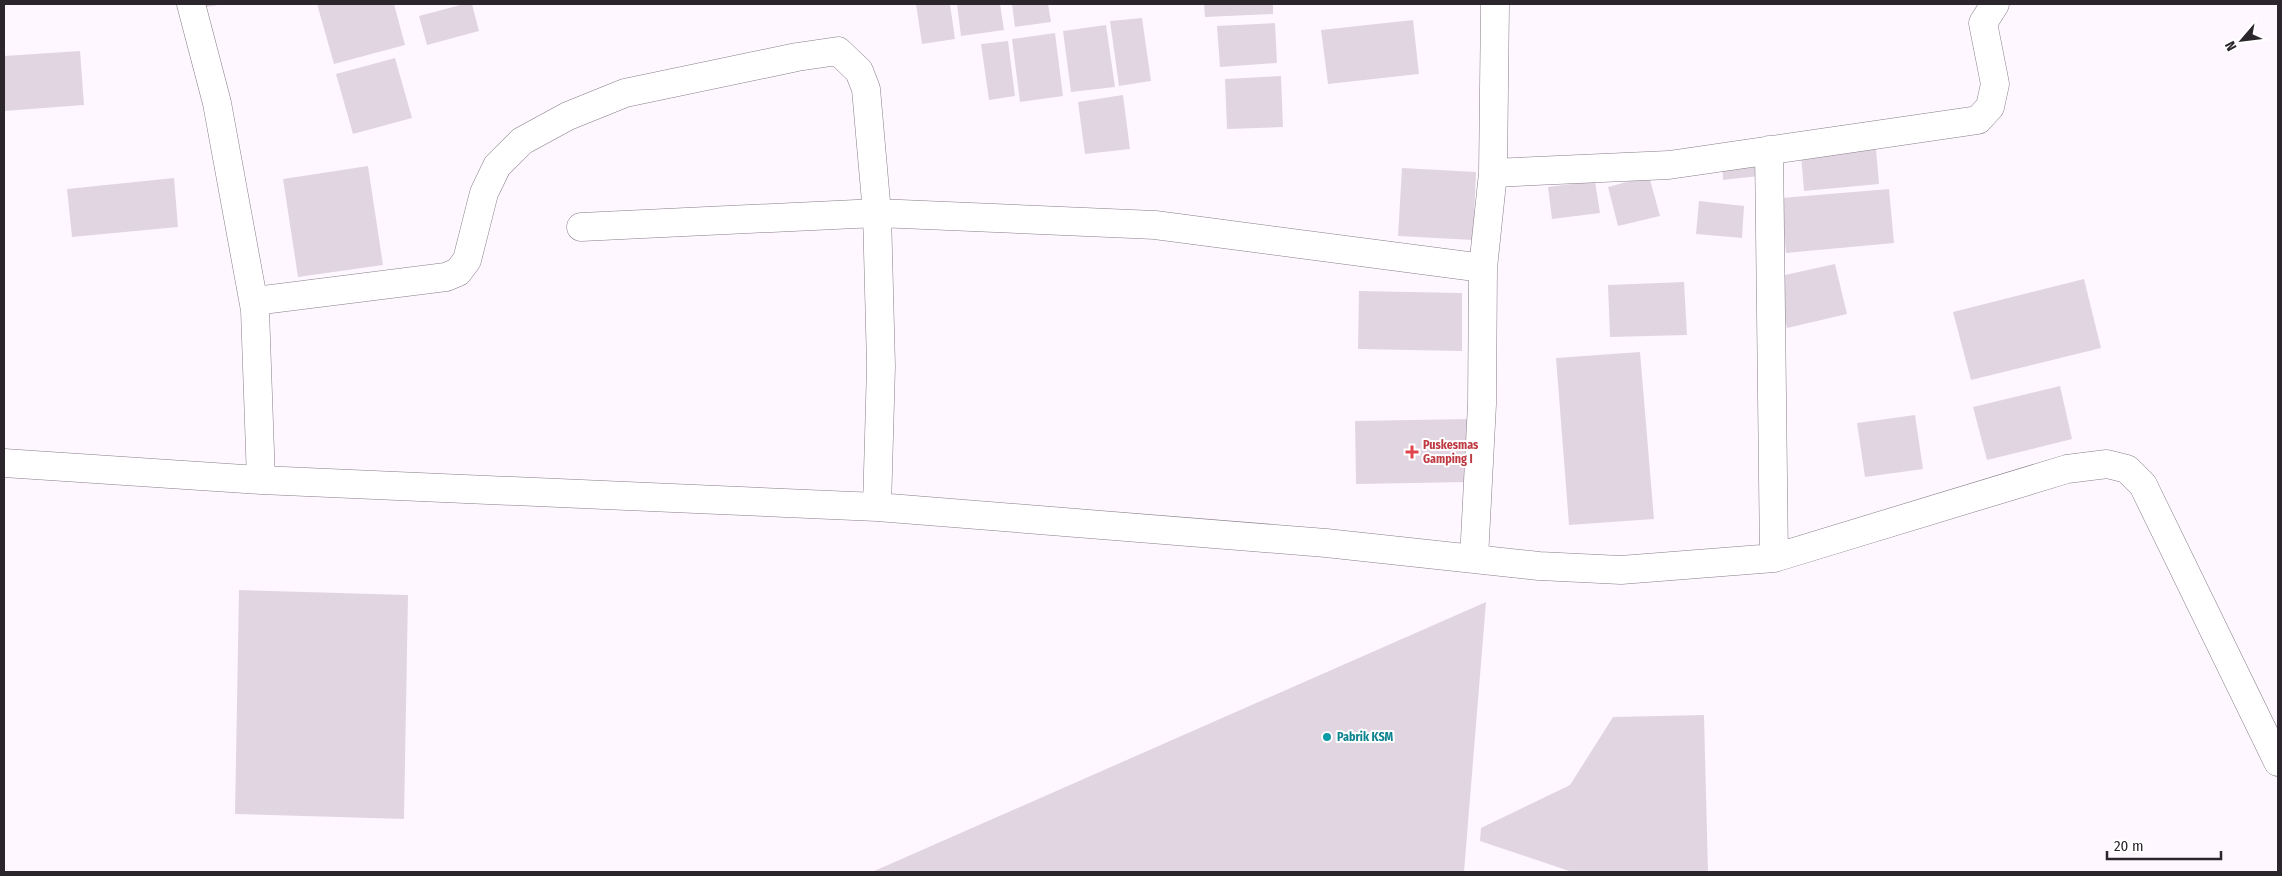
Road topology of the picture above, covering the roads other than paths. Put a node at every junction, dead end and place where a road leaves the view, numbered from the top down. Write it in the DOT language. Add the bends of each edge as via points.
graph roads {
  1 [pos="191,4"];
  2 [pos="1495,4"];
  3 [pos="1994,4"];
  4 [pos="1769,150"];
  5 [pos="1493,173"];
  6 [pos="877,213"];
  7 [pos="581,227"];
  8 [pos="1483,268"];
  9 [pos="254,300"];
  10 [pos="4,463"];
  11 [pos="261,480"];
  12 [pos="877,507"];
  13 [pos="1774,558"];
  14 [pos="1474,559"];
  15 [pos="2278,762"];
  1 -- 9 [label="street" via="217,103"];
  2 -- 5 [label="street"];
  3 -- 4 [label="street" via="1983,23 1995,84 1990,107 1978,120"];
  4 -- 5 [label="street" via="1669,165"];
  4 -- 13 [label="street"];
  5 -- 8 [label="street"];
  6 -- 7 [label="street"];
  6 -- 8 [label="street" via="1154,225"];
  6 -- 9 [label="street" via="866,89 859,71 850,60 838,51 821,53 625,93 568,116 522,141 497,166 484,193 467,260 458,272 446,277"];
  6 -- 12 [label="street" via="881,366"];
  8 -- 14 [label="street" via="1482,404"];
  9 -- 11 [label="street"];
  10 -- 11 [label="street"];
  11 -- 12 [label="street"];
  12 -- 14 [label="street" via="1181,530"];
  13 -- 14 [label="street" via="1621,570"];
  13 -- 15 [label="street" via="2067,469 2107,464 2127,469 2143,485"];
}
